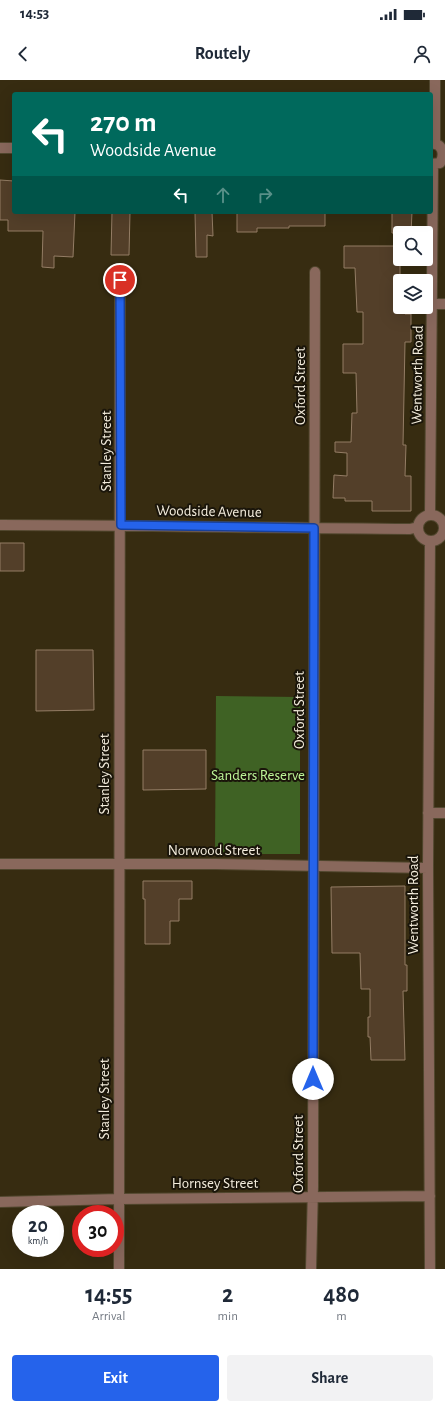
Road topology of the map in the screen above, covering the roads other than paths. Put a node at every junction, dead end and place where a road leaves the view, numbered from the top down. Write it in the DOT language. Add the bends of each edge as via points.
graph roads {
  1 [pos="434,80"];
  2 [pos="433,143"];
  3 [pos="0,148"];
  4 [pos="12,148"];
  5 [pos="444,158"];
  6 [pos="433,164"];
  7 [pos="432,214"];
  8 [pos="315,272"];
  9 [pos="432,274"];
  10 [pos="120,280"];
  11 [pos="433,304"];
  12 [pos="445,304"];
  13 [pos="432,314"];
  14 [pos="430,514"];
  15 [pos="0,525"];
  16 [pos="121,525"];
  17 [pos="418,527"];
  18 [pos="314,528"];
  19 [pos="445,528"];
  20 [pos="430,541"];
  21 [pos="428,813"];
  22 [pos="445,813"];
  23 [pos="0,864"];
  24 [pos="118,865"];
  25 [pos="313,866"];
  26 [pos="428,868"];
  27 [pos="430,1196"];
  28 [pos="313,1197"];
  29 [pos="119,1199"];
  30 [pos="0,1202"];
  31 [pos="119,1269"];
  32 [pos="311,1269"];
  33 [pos="430,1269"];
  1 -- 2 [label="street"];
  2 -- 5 [label="street" via="442,147"];
  3 -- 4 [label="street"];
  5 -- 6 [label="street" via="440,163"];
  7 -- 9 [label="street, Wentworth Road"];
  8 -- 18 [label="street, Oxford Street"];
  10 -- 16 [label="street, Stanley Street"];
  11 -- 12 [label="street"];
  13 -- 14 [label="street, Wentworth Road"];
  14 -- 17 [label="street" via="420,520"];
  14 -- 19 [label="street" via="442,519"];
  15 -- 16 [label="street, Woodside Avenue"];
  16 -- 18 [label="street, Woodside Avenue"];
  16 -- 24 [label="street, Stanley Street"];
  17 -- 18 [label="street, Woodside Avenue"];
  17 -- 20 [label="street" via="420,535"];
  18 -- 25 [label="street, Oxford Street"];
  19 -- 20 [label="street" via="439,539"];
  20 -- 21 [label="street, Wentworth Road"];
  21 -- 22 [label="street"];
  21 -- 26 [label="street, Wentworth Road"];
  23 -- 24 [label="street, Norwood Street"];
  24 -- 25 [label="street, Norwood Street"];
  24 -- 29 [label="street, Stanley Street"];
  25 -- 26 [label="street, Norwood Street"];
  25 -- 28 [label="street, Oxford Street"];
  26 -- 27 [label="street, Wentworth Road"];
  27 -- 28 [label="street, Hornsey Street"];
  27 -- 33 [label="street, Wentworth Road"];
  28 -- 29 [label="street, Hornsey Street"];
  28 -- 32 [label="street, Oxford Street"];
  29 -- 30 [label="street, Hornsey Street"];
  29 -- 31 [label="street, Stanley Street"];
}
